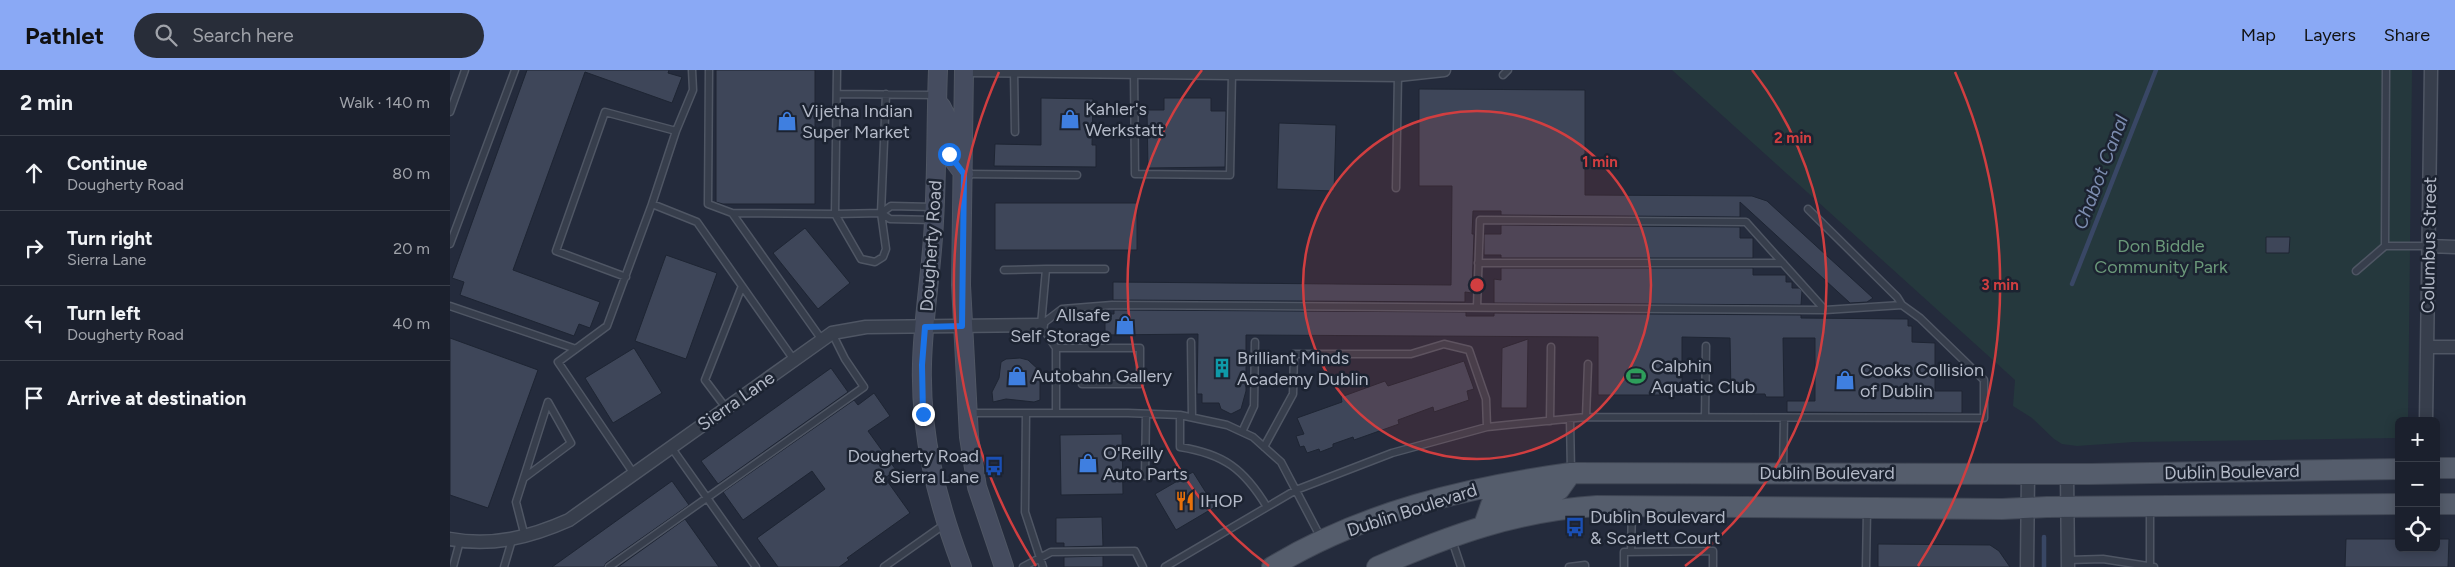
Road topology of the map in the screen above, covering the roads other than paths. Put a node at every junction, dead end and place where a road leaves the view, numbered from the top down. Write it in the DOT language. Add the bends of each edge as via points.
graph roads {
  1 [pos="465,70"];
  2 [pos="515,70"];
  3 [pos="692,70"];
  4 [pos="709,70"];
  5 [pos="837,70"];
  6 [pos="938,70"];
  7 [pos="966,70"];
  8 [pos="1444,70"];
  9 [pos="1508,70"];
  10 [pos="2386,70"];
  11 [pos="2431,70"];
  12 [pos="1014,71"];
  13 [pos="1134,72"];
  14 [pos="1232,73"];
  15 [pos="1393,73"];
  16 [pos="1503,76"];
  17 [pos="450,90"];
  18 [pos="457,92"];
  19 [pos="838,94"];
  20 [pos="886,94"];
  21 [pos="936,95"];
  22 [pos="450,112"];
  23 [pos="676,131"];
  24 [pos="1015,132"];
  25 [pos="964,174"];
  26 [pos="1077,175"];
  27 [pos="1396,188"];
  28 [pos="652,204"];
  29 [pos="1808,209"];
  30 [pos="732,213"];
  31 [pos="881,213"];
  32 [pos="836,214"];
  33 [pos="934,214"];
  34 [pos="450,244"];
  35 [pos="2384,246"];
  36 [pos="2429,246"];
  37 [pos="2455,247"];
  38 [pos="1478,263"];
  39 [pos="1783,263"];
  40 [pos="1046,269"];
  41 [pos="1105,269"];
  42 [pos="1004,270"];
  43 [pos="2356,271"];
  44 [pos="626,277"];
  45 [pos="742,286"];
  46 [pos="1902,305"];
  47 [pos="450,306"];
  48 [pos="1477,307"];
  49 [pos="1825,310"];
  50 [pos="1041,325"];
  51 [pos="962,326"];
  52 [pos="925,327"];
  53 [pos="827,336"];
  54 [pos="1190,342"];
  55 [pos="1255,342"];
  56 [pos="1706,346"];
  57 [pos="2427,347"];
  58 [pos="2455,347"];
  59 [pos="1056,348"];
  60 [pos="1551,348"];
  61 [pos="576,349"];
  62 [pos="794,360"];
  63 [pos="1588,364"];
  64 [pos="1082,384"];
  65 [pos="726,408"];
  66 [pos="1056,413"];
  67 [pos="968,414"];
  68 [pos="1026,414"];
  69 [pos="1146,414"];
  70 [pos="1180,415"];
  71 [pos="1192,417"];
  72 [pos="1586,417"];
  73 [pos="1705,417"];
  74 [pos="2426,417"];
  75 [pos="1784,418"];
  76 [pos="1570,419"];
  77 [pos="1550,421"];
  78 [pos="1487,427"];
  79 [pos="1242,432"];
  80 [pos="671,447"];
  81 [pos="1264,447"];
  82 [pos="2440,468"];
  83 [pos="2455,468"];
  84 [pos="2395,469"];
  85 [pos="1571,473"];
  86 [pos="1783,473"];
  87 [pos="634,474"];
  88 [pos="2028,474"];
  89 [pos="2067,474"];
  90 [pos="1145,476"];
  91 [pos="524,478"];
  92 [pos="1296,490"];
  93 [pos="708,498"];
  94 [pos="2395,504"];
  95 [pos="2440,504"];
  96 [pos="2455,504"];
  97 [pos="1632,506"];
  98 [pos="2150,506"];
  99 [pos="1267,507"];
  100 [pos="2066,507"];
  101 [pos="1867,508"];
  102 [pos="2028,508"];
  103 [pos="946,523"];
  104 [pos="1484,525"];
  105 [pos="525,537"];
  106 [pos="1451,537"];
  107 [pos="455,540"];
  108 [pos="512,540"];
  109 [pos="1322,542"];
  110 [pos="1631,552"];
  111 [pos="1039,559"];
  112 [pos="2068,563"];
  113 [pos="453,567"];
  114 [pos="504,567"];
  115 [pos="609,567"];
  116 [pos="756,567"];
  117 [pos="884,567"];
  118 [pos="962,567"];
  119 [pos="1004,567"];
  120 [pos="1023,567"];
  121 [pos="1043,567"];
  122 [pos="1143,567"];
  123 [pos="1165,567"];
  124 [pos="1272,567"];
  125 [pos="1377,567"];
  126 [pos="1461,567"];
  127 [pos="1569,567"];
  128 [pos="1585,567"];
  129 [pos="1624,567"];
  130 [pos="1713,567"];
  131 [pos="1866,567"];
  132 [pos="2027,567"];
  133 [pos="2152,567"];
  1 -- 18 [label="lane"];
  2 -- 34 [label="lane"];
  3 -- 23 [label="lane" via="693,90"];
  4 -- 30 [label="lane" via="708,204"];
  5 -- 19 [label="lane"];
  6 -- 21 [label="main road, Dougherty Road"];
  7 -- 12 [label="street"];
  7 -- 25 [label="main road, Dougherty Road"];
  8 -- 15 [label="street"];
  9 -- 16 [label="lane"];
  10 -- 35 [label="lane"];
  11 -- 36 [label="street, Columbus Street"];
  12 -- 13 [label="street"];
  12 -- 24 [label="lane"];
  13 -- 14 [label="street"];
  13 -- 14 [label="lane" via="1135,174 1230,175"];
  14 -- 15 [label="street"];
  15 -- 27 [label="lane"];
  17 -- 18 [label="lane"];
  18 -- 22 [label="lane"];
  19 -- 20 [label="lane"];
  19 -- 32 [label="lane"];
  20 -- 21 [label="lane"];
  20 -- 31 [label="lane"];
  21 -- 25 [label="main road" via="948,120 949,154"];
  21 -- 33 [label="main road, Dougherty Road"];
  23 -- 28 [label="lane"];
  23 -- 44 [label="lane" via="605,112 556,251"];
  25 -- 26 [label="lane"];
  25 -- 51 [label="main road, Dougherty Road"];
  28 -- 44 [label="lane"];
  28 -- 45 [label="lane" via="697,222"];
  29 -- 46 [label="lane"];
  30 -- 32 [label="lane"];
  30 -- 53 [label="lane"];
  31 -- 32 [label="lane"];
  31 -- 32 [label="lane" via="886,249 879,260 870,262 861,259"];
  31 -- 33 [label="lane" via="890,219"];
  31 -- 33 [label="lane" via="891,206"];
  33 -- 52 [label="main road, Dougherty Road"];
  35 -- 36 [label="lane"];
  35 -- 43 [label="lane"];
  36 -- 37 [label="street"];
  36 -- 57 [label="street, Columbus Street"];
  38 -- 39 [label="lane"];
  38 -- 39 [label="lane" via="1480,220 1746,222"];
  38 -- 48 [label="lane"];
  39 -- 49 [label="lane"];
  40 -- 41 [label="lane"];
  40 -- 42 [label="lane"];
  40 -- 50 [label="lane"];
  44 -- 61 [label="lane" via="608,326"];
  45 -- 62 [label="lane"];
  45 -- 65 [label="lane" via="705,380"];
  46 -- 49 [label="lane"];
  46 -- 75 [label="lane" via="1920,318 1984,380 1984,418"];
  47 -- 61 [label="lane"];
  48 -- 49 [label="lane"];
  48 -- 50 [label="lane" via="1112,305 1062,309"];
  50 -- 51 [label="street, Sierra Lane"];
  50 -- 59 [label="lane"];
  51 -- 52 [label="street, Sierra Lane"];
  51 -- 67 [label="main road, Dougherty Road"];
  52 -- 53 [label="street, Sierra Lane" via="866,327"];
  52 -- 103 [label="main road, Dougherty Road" via="922,365 925,438"];
  53 -- 62 [label="street, Sierra Lane"];
  53 -- 93 [label="lane" via="864,387"];
  54 -- 71 [label="lane"];
  55 -- 79 [label="lane" via="1254,406"];
  56 -- 73 [label="lane"];
  57 -- 58 [label="street"];
  57 -- 74 [label="street, Columbus Street"];
  59 -- 64 [label="lane" via="1140,348 1140,384"];
  59 -- 66 [label="lane"];
  60 -- 77 [label="lane"];
  61 -- 87 [label="lane" via="558,362"];
  62 -- 65 [label="street, Sierra Lane"];
  63 -- 72 [label="lane"];
  65 -- 80 [label="street, Sierra Lane"];
  66 -- 68 [label="lane"];
  66 -- 69 [label="lane"];
  67 -- 68 [label="lane"];
  67 -- 119 [label="main road, Dougherty Road" via="977,487"];
  68 -- 111 [label="lane" via="1025,512"];
  69 -- 70 [label="lane"];
  69 -- 90 [label="lane"];
  70 -- 71 [label="lane"];
  70 -- 99 [label="lane" via="1180,447 1205,451 1227,461 1246,476"];
  71 -- 79 [label="lane" via="1219,422"];
  72 -- 73 [label="lane"];
  72 -- 76 [label="lane"];
  73 -- 75 [label="lane"];
  75 -- 86 [label="lane"];
  76 -- 77 [label="lane"];
  76 -- 85 [label="lane"];
  77 -- 78 [label="lane"];
  78 -- 81 [label="lane" via="1486,399 1469,350 1444,344 1411,354 1294,354 1293,394"];
  78 -- 92 [label="lane" via="1392,453"];
  79 -- 81 [label="lane"];
  80 -- 87 [label="street, Sierra Lane"];
  80 -- 93 [label="lane"];
  81 -- 92 [label="lane" via="1282,462"];
  82 -- 83 [label="main road"];
  84 -- 89 [label="main road, Dublin Boulevard"];
  85 -- 86 [label="main road, Dublin Boulevard"];
  85 -- 104 [label="main road" via="1559,490 1491,505"];
  85 -- 109 [label="main road, Dublin Boulevard" via="1440,498 1366,522"];
  86 -- 88 [label="main road, Dublin Boulevard"];
  87 -- 105 [label="street, Sierra Lane" via="569,520"];
  88 -- 89 [label="main road, Dublin Boulevard"];
  88 -- 102 [label="street"];
  89 -- 100 [label="street"];
  91 -- 91 [label="lane" via="533,450 548,402 571,442"];
  91 -- 105 [label="lane" via="516,502"];
  92 -- 99 [label="lane"];
  92 -- 109 [label="lane"];
  93 -- 115 [label="lane"];
  93 -- 116 [label="lane"];
  94 -- 98 [label="main road, Dublin Boulevard"];
  95 -- 96 [label="main road"];
  97 -- 101 [label="main road, Dublin Boulevard"];
  97 -- 104 [label="main road, Dublin Boulevard" via="1555,509"];
  97 -- 110 [label="lane"];
  98 -- 100 [label="main road, Dublin Boulevard"];
  98 -- 133 [label="lane"];
  99 -- 123 [label="lane"];
  100 -- 102 [label="main road, Dublin Boulevard"];
  100 -- 112 [label="street"];
  101 -- 102 [label="main road, Dublin Boulevard"];
  101 -- 131 [label="lane"];
  102 -- 132 [label="street"];
  103 -- 117 [label="lane"];
  103 -- 118 [label="main road, Dougherty Road"];
  104 -- 106 [label="main road, Dublin Boulevard"];
  105 -- 108 [label="street, Sierra Lane"];
  106 -- 125 [label="main road, Dublin Boulevard"];
  106 -- 126 [label="lane"];
  107 -- 108 [label="street, Sierra Lane"];
  107 -- 113 [label="lane"];
  108 -- 114 [label="lane"];
  109 -- 124 [label="main road, Dublin Boulevard"];
  110 -- 129 [label="lane" via="1624,552"];
  110 -- 130 [label="lane" via="1713,551"];
  111 -- 120 [label="lane"];
  111 -- 121 [label="lane"];
  111 -- 122 [label="lane" via="1051,552 1135,551"];
  112 -- 133 [label="lane" via="2104,559"];
  127 -- 128 [label="lane"];
}
